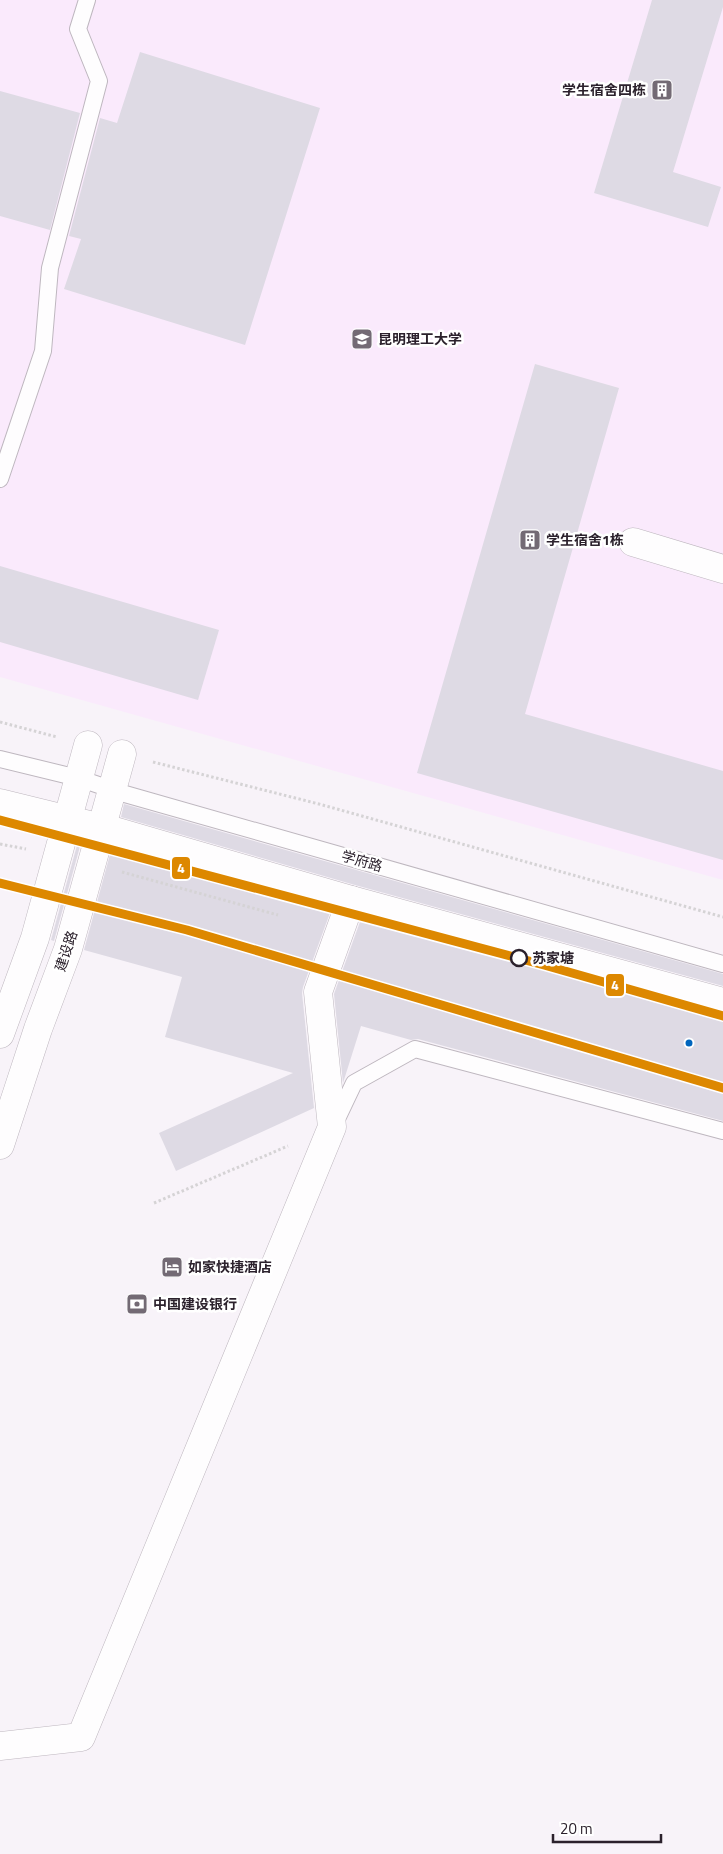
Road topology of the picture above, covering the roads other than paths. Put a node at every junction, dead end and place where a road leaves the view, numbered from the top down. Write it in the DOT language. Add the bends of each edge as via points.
graph roads {
  1 [pos="87,0"];
  2 [pos="0,479"];
  3 [pos="633,542"];
  4 [pos="723,569"];
  5 [pos="88,745"];
  6 [pos="133,757"];
  7 [pos="0,759"];
  8 [pos="78,778"];
  9 [pos="112,789"];
  10 [pos="0,802"];
  11 [pos="67,819"];
  12 [pos="102,828"];
  13 [pos="351,900"];
  14 [pos="723,964"];
  15 [pos="723,1002"];
  16 [pos="0,1034"];
  17 [pos="332,1127"];
  18 [pos="723,1131"];
  19 [pos="0,1145"];
  20 [pos="0,1746"];
  1 -- 2 [label="lane" via="78,29 99,81 50,268 43,351"];
  3 -- 4 [label="street"];
  5 -- 8 [label="street"];
  6 -- 9 [label="street, 建设路"];
  7 -- 8 [label="lane, 学府路"];
  8 -- 9 [label="lane, 学府路"];
  8 -- 11 [label="street"];
  9 -- 12 [label="street, 建设路"];
  9 -- 14 [label="lane, 学府路"];
  10 -- 11 [label="street"];
  11 -- 12 [label="street"];
  11 -- 16 [label="street" via="35,938"];
  12 -- 13 [label="street"];
  12 -- 19 [label="street, 建设路" via="68,949"];
  13 -- 15 [label="street"];
  13 -- 17 [label="street" via="318,992"];
  17 -- 18 [label="lane" via="354,1083 415,1049"];
  17 -- 20 [label="street" via="81,1737"];
}
